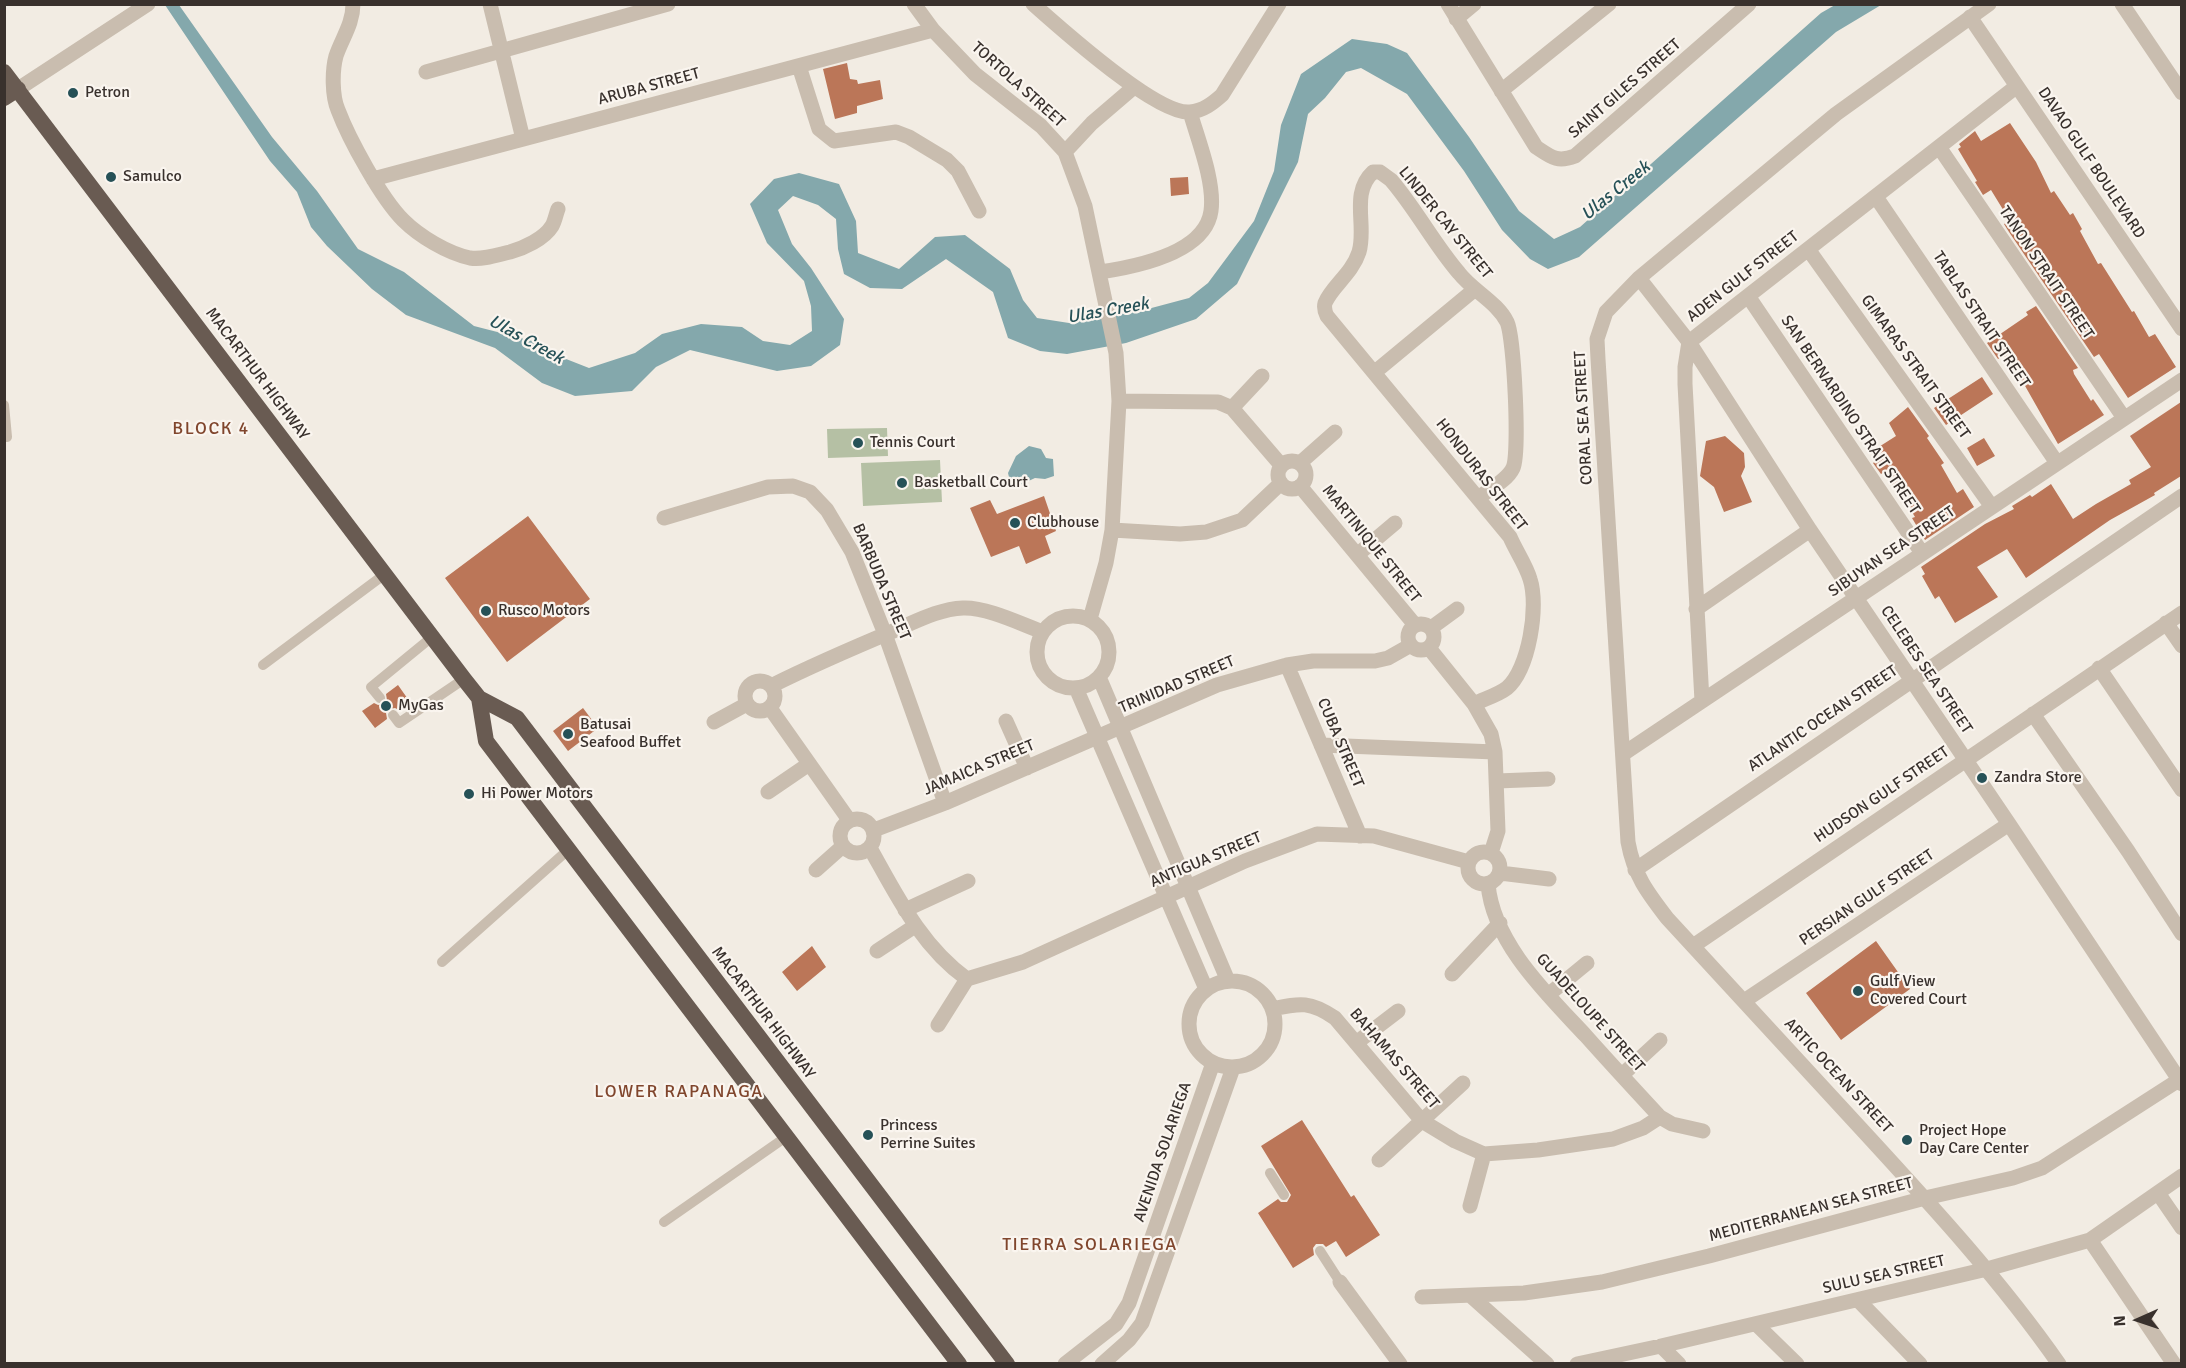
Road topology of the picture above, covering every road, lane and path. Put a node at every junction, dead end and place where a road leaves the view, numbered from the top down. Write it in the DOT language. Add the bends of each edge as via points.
graph roads {
  1 [pos="148,4"];
  2 [pos="353,4"];
  3 [pos="490,4"];
  4 [pos="668,4"];
  5 [pos="914,4"];
  6 [pos="1279,4"];
  7 [pos="1448,4"];
  8 [pos="1474,4"];
  9 [pos="1609,4"];
  10 [pos="1749,4"];
  11 [pos="1989,4"];
  12 [pos="2122,4"];
  13 [pos="1033,5"];
  14 [pos="1970,17"];
  15 [pos="1456,19"];
  16 [pos="933,30"];
  17 [pos="501,51"];
  18 [pos="799,66"];
  19 [pos="4,72"];
  20 [pos="426,72"];
  21 [pos="2017,86"];
  22 [pos="1134,87"];
  23 [pos="1501,91"];
  24 [pos="2181,93"];
  25 [pos="11,94"];
  26 [pos="1190,112"];
  27 [pos="523,139"];
  28 [pos="1939,147"];
  29 [pos="1065,152"];
  30 [pos="373,179"];
  31 [pos="1876,197"];
  32 [pos="558,209"];
  33 [pos="979,211"];
  34 [pos="1808,249"];
  35 [pos="1100,272"];
  36 [pos="1639,278"];
  37 [pos="1474,290"];
  38 [pos="1748,296"];
  39 [pos="1324,308"];
  40 [pos="2181,329"];
  41 [pos="1689,342"];
  42 [pos="1375,372"];
  43 [pos="1262,376"];
  44 [pos="2181,380"];
  45 [pos="1119,401"];
  46 [pos="4,405"];
  47 [pos="1232,408"];
  48 [pos="2124,418"];
  49 [pos="1335,432"];
  50 [pos="4,437"];
  51 [pos="1300,463"];
  52 [pos="2057,463"];
  53 [pos="1281,465"];
  54 [pos="1281,483"];
  55 [pos="1300,486"];
  56 [pos="2181,496"];
  57 [pos="1478,498"];
  58 [pos="1992,507"];
  59 [pos="664,518"];
  60 [pos="1395,523"];
  61 [pos="1112,530"];
  62 [pos="1810,530"];
  63 [pos="1922,553"];
  64 [pos="1357,555"];
  65 [pos="385,574"];
  66 [pos="1856,598"];
  67 [pos="1457,609"];
  68 [pos="1696,609"];
  69 [pos="2181,612"];
  70 [pos="1090,619"];
  71 [pos="2166,623"];
  72 [pos="1415,625"];
  73 [pos="1431,628"];
  74 [pos="1043,632"];
  75 [pos="885,634"];
  76 [pos="432,637"];
  77 [pos="1411,645"];
  78 [pos="2181,646"];
  79 [pos="1429,648"];
  80 [pos="1287,665"];
  81 [pos="263,666"];
  82 [pos="2099,668"];
  83 [pos="1099,677"];
  84 [pos="464,679"];
  85 [pos="1912,680"];
  86 [pos="771,686"];
  87 [pos="1076,688"];
  88 [pos="380,698"];
  89 [pos="479,698"];
  90 [pos="1702,701"];
  91 [pos="747,704"];
  92 [pos="1474,704"];
  93 [pos="770,708"];
  94 [pos="2033,714"];
  95 [pos="393,715"];
  96 [pos="1006,721"];
  97 [pos="714,722"];
  98 [pos="1120,728"];
  99 [pos="1097,738"];
  100 [pos="1321,745"];
  101 [pos="1495,752"];
  102 [pos="1623,754"];
  103 [pos="1966,760"];
  104 [pos="809,764"];
  105 [pos="1027,768"];
  106 [pos="1548,779"];
  107 [pos="1497,781"];
  108 [pos="2181,790"];
  109 [pos="768,792"];
  110 [pos="945,803"];
  111 [pos="849,820"];
  112 [pos="2009,824"];
  113 [pos="874,830"];
  114 [pos="1360,836"];
  115 [pos="843,846"];
  116 [pos="870,848"];
  117 [pos="568,850"];
  118 [pos="1491,852"];
  119 [pos="1469,862"];
  120 [pos="816,870"];
  121 [pos="1635,870"];
  122 [pos="1500,873"];
  123 [pos="1549,879"];
  124 [pos="968,881"];
  125 [pos="1488,884"];
  126 [pos="1187,886"];
  127 [pos="1166,896"];
  128 [pos="905,910"];
  129 [pos="1500,923"];
  130 [pos="915,926"];
  131 [pos="2181,934"];
  132 [pos="1693,946"];
  133 [pos="877,951"];
  134 [pos="442,962"];
  135 [pos="1587,963"];
  136 [pos="1452,974"];
  137 [pos="967,979"];
  138 [pos="1228,981"];
  139 [pos="1206,989"];
  140 [pos="1548,995"];
  141 [pos="1744,1001"];
  142 [pos="1272,1009"];
  143 [pos="1398,1011"];
  144 [pos="938,1025"];
  145 [pos="1660,1040"];
  146 [pos="1356,1043"];
  147 [pos="1213,1063"];
  148 [pos="1233,1068"];
  149 [pos="1622,1075"];
  150 [pos="2181,1080"];
  151 [pos="1463,1083"];
  152 [pos="1660,1117"];
  153 [pos="1422,1121"];
  154 [pos="1703,1131"];
  155 [pos="786,1137"];
  156 [pos="1484,1154"];
  157 [pos="1379,1160"];
  158 [pos="1270,1173"];
  159 [pos="2181,1176"];
  160 [pos="1172,1181"];
  161 [pos="1190,1189"];
  162 [pos="2158,1193"];
  163 [pos="1284,1195"];
  164 [pos="1925,1198"];
  165 [pos="1470,1206"];
  166 [pos="664,1222"];
  167 [pos="2181,1228"];
  168 [pos="2090,1240"];
  169 [pos="1320,1251"];
  170 [pos="1987,1269"];
  171 [pos="1340,1282"];
  172 [pos="1134,1288"];
  173 [pos="1153,1295"];
  174 [pos="1422,1297"];
  175 [pos="1472,1297"];
  176 [pos="1858,1300"];
  177 [pos="1756,1324"];
  178 [pos="1661,1346"];
  179 [pos="959,1364"];
  180 [pos="1006,1364"];
  181 [pos="1065,1364"];
  182 [pos="1102,1364"];
  183 [pos="1400,1364"];
  184 [pos="1547,1364"];
  185 [pos="1577,1364"];
  186 [pos="1679,1364"];
  187 [pos="1797,1364"];
  188 [pos="1920,1364"];
  189 [pos="2059,1364"];
  190 [pos="2174,1364"];
  1 -- 25 [label="street"];
  2 -- 30 [label="street" via="348,30 336,57 334,86 337,108"];
  3 -- 17 [label="street"];
  4 -- 17 [label="street"];
  5 -- 16 [label="street, TORTOLA STREET"];
  6 -- 26 [label="street" via="1222,95 1209,106"];
  7 -- 15 [label="street, SAINT GILES STREET"];
  8 -- 15 [label="street"];
  9 -- 23 [label="street"];
  10 -- 23 [label="street, SAINT GILES STREET" via="1566,160 1554,159 1536,147"];
  11 -- 14 [label="street, CORAL SEA STREET"];
  12 -- 24 [label="street"];
  13 -- 22 [label="street"];
  14 -- 21 [label="street, DAVAO GULF BOULEVARD"];
  14 -- 36 [label="street, CORAL SEA STREET" via="1836,114"];
  15 -- 23 [label="street, SAINT GILES STREET"];
  16 -- 18 [label="street, ARUBA STREET"];
  16 -- 29 [label="street, TORTOLA STREET" via="975,74 1041,126"];
  17 -- 20 [label="street"];
  17 -- 27 [label="street"];
  18 -- 27 [label="street, ARUBA STREET"];
  18 -- 33 [label="street" via="819,129 825,136 834,141 896,132 909,137 947,159 958,171"];
  19 -- 25 [label="highway, MACARTHUR HIGHWAY"];
  21 -- 28 [label="street, ADEN GULF STREET"];
  21 -- 40 [label="street, DAVAO GULF BOULEVARD"];
  22 -- 26 [label="street" via="1170,109"];
  22 -- 29 [label="street"];
  25 -- 65 [label="highway, MACARTHUR HIGHWAY"];
  26 -- 35 [label="street" via="1210,186 1211,212 1201,234 1154,260"];
  27 -- 30 [label="street, ARUBA STREET"];
  28 -- 31 [label="street, ADEN GULF STREET"];
  28 -- 48 [label="street, TANON STRAIT STREET"];
  29 -- 35 [label="street, TORTOLA STREET" via="1085,206"];
  30 -- 32 [label="street" via="402,219 428,239 470,258 487,258 533,243 552,227"];
  31 -- 34 [label="street, ADEN GULF STREET"];
  31 -- 52 [label="street, TABLAS STRAIT STREET"];
  34 -- 38 [label="street, ADEN GULF STREET"];
  34 -- 58 [label="street, GIMARAS STRAIT STREET"];
  35 -- 45 [label="street, TORTOLA STREET" via="1116,353"];
  36 -- 41 [label="street, CELEBES SEA STREET"];
  36 -- 102 [label="street, CORAL SEA STREET" via="1606,312 1597,339"];
  37 -- 39 [label="street, LINDER CAY STREET" via="1391,180 1373,172 1365,181 1360,198 1359,254"];
  37 -- 42 [label="street"];
  37 -- 57 [label="street, LINDER CAY STREET" via="1499,309 1507,322 1515,390 1513,468"];
  38 -- 41 [label="street, ADEN GULF STREET"];
  38 -- 63 [label="street, SAN BERNARDINO STRAIT STREET"];
  39 -- 42 [label="street, HONDURAS STREET" via="1331,322"];
  41 -- 62 [label="street, CELEBES SEA STREET"];
  41 -- 68 [label="street, ADEN GULF STREET" via="1685,384"];
  42 -- 57 [label="street, HONDURAS STREET"];
  43 -- 47 [label="street"];
  44 -- 48 [label="street, SIBUYAN SEA STREET"];
  45 -- 47 [label="street" via="1200,400"];
  45 -- 61 [label="street, TORTOLA STREET"];
  46 -- 50 [label="lane"];
  47 -- 53 [label="street"];
  48 -- 52 [label="street, SIBUYAN SEA STREET"];
  49 -- 51 [label="street"];
  51 -- 53 [label="street" via="1290,460"];
  51 -- 55 [label="street" via="1306,477"];
  52 -- 58 [label="street, SIBUYAN SEA STREET"];
  53 -- 54 [label="street"];
  54 -- 55 [label="street" via="1290,489"];
  54 -- 61 [label="street" via="1242,520 1206,532"];
  55 -- 64 [label="street, MARTINIQUE STREET"];
  56 -- 85 [label="street, ATLANTIC OCEAN STREET"];
  57 -- 92 [label="street, HONDURAS STREET" via="1510,537 1530,579 1534,605 1527,648 1515,678 1506,689"];
  58 -- 63 [label="street, SIBUYAN SEA STREET"];
  59 -- 75 [label="street, BARBUDA STREET" via="768,487 793,486 810,492 841,531"];
  60 -- 64 [label="street"];
  61 -- 70 [label="street, TORTOLA STREET"];
  62 -- 66 [label="street, CELEBES SEA STREET"];
  62 -- 68 [label="street"];
  63 -- 66 [label="street, SIBUYAN SEA STREET"];
  64 -- 72 [label="street, MARTINIQUE STREET"];
  65 -- 76 [label="highway, MACARTHUR HIGHWAY"];
  65 -- 81 [label="lane"];
  66 -- 85 [label="street, CELEBES SEA STREET"];
  66 -- 90 [label="street, SIBUYAN SEA STREET"];
  67 -- 73 [label="street"];
  68 -- 90 [label="street, ADEN GULF STREET"];
  69 -- 71 [label="street, HUDSON GULF STREET"];
  70 -- 74 [label="street" via="1069,615"];
  70 -- 83 [label="street" via="1106,635 1109,646 1106,668"];
  71 -- 78 [label="street"];
  71 -- 82 [label="street, HUDSON GULF STREET"];
  72 -- 73 [label="street"];
  72 -- 77 [label="street" via="1408,637"];
  73 -- 79 [label="street" via="1434,636"];
  74 -- 75 [label="street" via="966,608 933,615"];
  74 -- 87 [label="street" via="1037,654 1045,675 1064,687"];
  75 -- 86 [label="street"];
  75 -- 110 [label="street, BARBUDA STREET"];
  76 -- 84 [label="highway, MACARTHUR HIGHWAY"];
  76 -- 88 [label="lane" via="371,687"];
  77 -- 79 [label="street" via="1420,650"];
  77 -- 80 [label="street, TRINIDAD STREET" via="1375,661"];
  79 -- 92 [label="street"];
  80 -- 98 [label="street, TRINIDAD STREET" via="1216,685"];
  80 -- 100 [label="street, CUBA STREET"];
  82 -- 94 [label="street, HUDSON GULF STREET"];
  82 -- 108 [label="street"];
  83 -- 87 [label="street"];
  83 -- 98 [label="street"];
  84 -- 89 [label="highway, MACARTHUR HIGHWAY"];
  84 -- 95 [label="lane" via="399,723"];
  85 -- 103 [label="street, CELEBES SEA STREET"];
  85 -- 121 [label="street, ATLANTIC OCEAN STREET"];
  86 -- 91 [label="street" via="761,681 751,684 745,694"];
  86 -- 93 [label="street" via="776,694"];
  87 -- 99 [label="street"];
  89 -- 117 [label="highway, MACARTHUR HIGHWAY" via="486,741"];
  89 -- 180 [label="highway, MACARTHUR HIGHWAY" via="517,718"];
  90 -- 102 [label="street, SIBUYAN SEA STREET"];
  91 -- 93 [label="street" via="755,711"];
  91 -- 97 [label="street"];
  92 -- 101 [label="street" via="1491,734"];
  93 -- 104 [label="street"];
  94 -- 103 [label="street, HUDSON GULF STREET"];
  94 -- 131 [label="street"];
  96 -- 105 [label="street"];
  98 -- 99 [label="street, TRINIDAD STREET"];
  98 -- 126 [label="street"];
  99 -- 105 [label="street, JAMAICA STREET"];
  99 -- 127 [label="street"];
  100 -- 101 [label="street"];
  100 -- 114 [label="street, CUBA STREET"];
  101 -- 107 [label="street"];
  102 -- 121 [label="street, CORAL SEA STREET" via="1628,842"];
  103 -- 112 [label="street, CELEBES SEA STREET"];
  103 -- 132 [label="street, HUDSON GULF STREET"];
  104 -- 109 [label="street"];
  104 -- 111 [label="street"];
  105 -- 110 [label="street, JAMAICA STREET"];
  106 -- 107 [label="street"];
  107 -- 118 [label="street" via="1498,831"];
  110 -- 113 [label="street, JAMAICA STREET"];
  111 -- 113 [label="street" via="866,820"];
  111 -- 115 [label="street" via="841,829"];
  112 -- 141 [label="street, PERSIAN GULF STREET"];
  112 -- 150 [label="street, CELEBES SEA STREET"];
  113 -- 116 [label="street"];
  114 -- 119 [label="street, ANTIGUA STREET" via="1374,836"];
  114 -- 126 [label="street, ANTIGUA STREET" via="1317,834"];
  115 -- 116 [label="street" via="859,853"];
  115 -- 120 [label="street"];
  116 -- 128 [label="street"];
  117 -- 134 [label="lane"];
  117 -- 155 [label="highway, MACARTHUR HIGHWAY"];
  118 -- 119 [label="street" via="1480,852"];
  118 -- 122 [label="street" via="1499,861"];
  119 -- 125 [label="street" via="1472,879"];
  121 -- 132 [label="street, ARTIC OCEAN STREET" via="1653,900"];
  122 -- 123 [label="street"];
  122 -- 125 [label="street"];
  124 -- 128 [label="street"];
  125 -- 129 [label="street, GUADELOUPE STREET"];
  126 -- 127 [label="street, ANTIGUA STREET"];
  126 -- 138 [label="street"];
  127 -- 137 [label="street, ANTIGUA STREET" via="1023,962"];
  127 -- 139 [label="street"];
  128 -- 130 [label="street"];
  129 -- 136 [label="street"];
  129 -- 140 [label="street, GUADELOUPE STREET" via="1517,958"];
  130 -- 133 [label="street"];
  130 -- 137 [label="street" via="950,967"];
  132 -- 141 [label="street, ARTIC OCEAN STREET"];
  135 -- 140 [label="street"];
  137 -- 144 [label="street"];
  138 -- 139 [label="street"];
  138 -- 142 [label="street" via="1259,991"];
  139 -- 147 [label="street" via="1190,1013 1189,1028 1201,1055"];
  140 -- 149 [label="street, GUADELOUPE STREET"];
  141 -- 164 [label="street, ARTIC OCEAN STREET"];
  142 -- 146 [label="street, BAHAMAS STREET" via="1301,1003 1324,1010"];
  142 -- 148 [label="street" via="1274,1032 1264,1053 1245,1066"];
  143 -- 146 [label="street"];
  145 -- 149 [label="street"];
  146 -- 153 [label="street, BAHAMAS STREET"];
  147 -- 148 [label="street"];
  147 -- 160 [label="street, AVENIDA SOLARIEGA"];
  148 -- 161 [label="street"];
  149 -- 152 [label="street, GUADELOUPE STREET"];
  150 -- 164 [label="street, MEDITERRANEAN SEA STREET" via="2042,1168"];
  151 -- 153 [label="street"];
  152 -- 154 [label="street, GUADELOUPE STREET"];
  152 -- 156 [label="street, BAHAMAS STREET" via="1643,1128 1613,1138"];
  153 -- 156 [label="street, BAHAMAS STREET"];
  153 -- 157 [label="street"];
  155 -- 166 [label="lane"];
  155 -- 179 [label="highway, MACARTHUR HIGHWAY"];
  156 -- 165 [label="street"];
  158 -- 163 [label="lane"];
  159 -- 162 [label="street, SULU SEA STREET"];
  160 -- 161 [label="street"];
  160 -- 172 [label="street, AVENIDA SOLARIEGA"];
  161 -- 173 [label="street"];
  162 -- 167 [label="street"];
  162 -- 168 [label="street, SULU SEA STREET"];
  164 -- 170 [label="street, ARTIC OCEAN STREET"];
  164 -- 175 [label="street, MEDITERRANEAN SEA STREET" via="1602,1282"];
  168 -- 170 [label="street, SULU SEA STREET"];
  168 -- 190 [label="street"];
  169 -- 171 [label="lane"];
  170 -- 176 [label="street, SULU SEA STREET"];
  170 -- 189 [label="street, ARTIC OCEAN STREET"];
  171 -- 183 [label="street"];
  172 -- 173 [label="street"];
  172 -- 181 [label="street, AVENIDA SOLARIEGA" via="1116,1324"];
  173 -- 182 [label="street" via="1142,1323"];
  174 -- 175 [label="street, MEDITERRANEAN SEA STREET"];
  175 -- 184 [label="street"];
  176 -- 177 [label="street, SULU SEA STREET"];
  176 -- 188 [label="street"];
  177 -- 178 [label="street, SULU SEA STREET"];
  177 -- 187 [label="street"];
  178 -- 185 [label="street, SULU SEA STREET"];
  178 -- 186 [label="street"];
}
